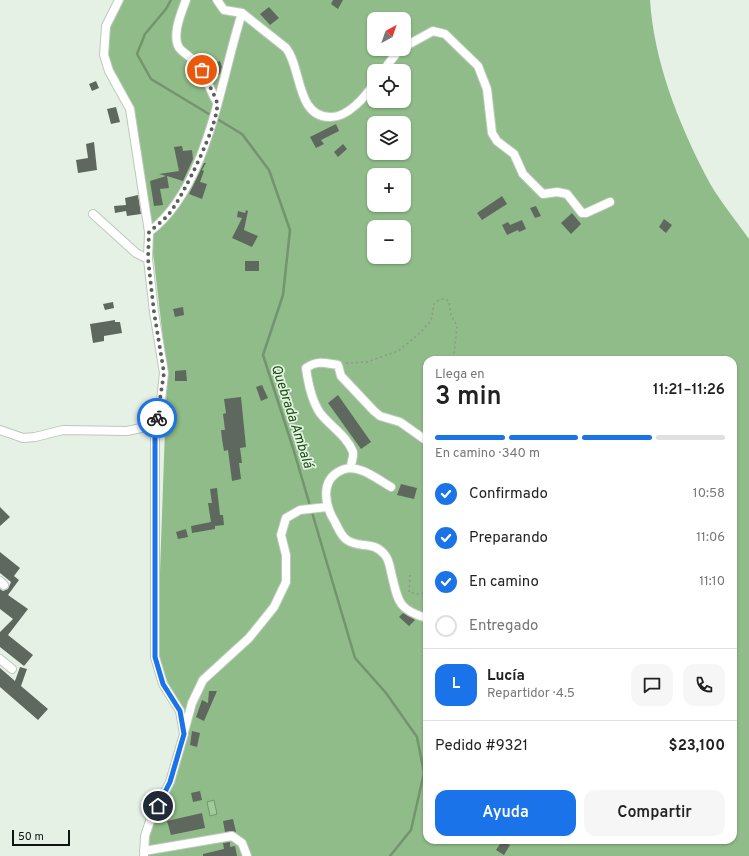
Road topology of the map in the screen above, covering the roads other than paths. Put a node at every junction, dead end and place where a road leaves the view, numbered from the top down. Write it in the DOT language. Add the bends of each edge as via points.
graph roads {
  1 [pos="119,0"];
  2 [pos="186,0"];
  3 [pos="217,0"];
  4 [pos="242,13"];
  5 [pos="411,43"];
  6 [pos="367,94"];
  7 [pos="217,102"];
  8 [pos="610,202"];
  9 [pos="93,214"];
  10 [pos="149,232"];
  11 [pos="148,259"];
  12 [pos="155,425"];
  13 [pos="0,430"];
  14 [pos="423,438"];
  15 [pos="351,467"];
  16 [pos="391,487"];
  17 [pos="327,508"];
  18 [pos="423,616"];
  19 [pos="0,659"];
  20 [pos="12,669"];
  21 [pos="184,734"];
  22 [pos="144,853"];
  23 [pos="247,856"];
  1 -- 10 [label="street" via="106,26 104,55 109,71 130,109"];
  2 -- 7 [label="street" via="176,40 178,47 196,61"];
  3 -- 4 [label="street" via="224,10"];
  4 -- 6 [label="street" via="292,55 302,92 308,106 317,115 335,117"];
  4 -- 7 [label="street"];
  5 -- 8 [label="street" via="433,31 445,34 478,66 487,89 492,134 514,154 523,174 539,191 543,194 567,194 582,213"];
  7 -- 10 [label="street" via="215,118 200,158 177,202 162,222"];
  9 -- 11 [label="street" via="136,253"];
  10 -- 11 [label="street"];
  11 -- 12 [label="street" via="164,373 160,409"];
  12 -- 13 [label="street" via="127,432 63,430 23,438"];
  12 -- 21 [label="street" via="155,657 163,684 180,711"];
  14 -- 15 [label="street" via="400,422 380,416 374,411 341,376 338,364 314,363 306,368 307,379 319,412 340,433 352,451"];
  15 -- 16 [label="street"];
  15 -- 17 [label="street" via="333,476 326,492"];
  17 -- 18 [label="street" via="346,539 378,547 386,557 397,600 405,609"];
  17 -- 21 [label="street" via="300,510 286,518 281,535 286,556 286,582 274,607 249,638 203,680 192,703"];
  19 -- 20 [label="street"];
  21 -- 22 [label="street" via="170,782 151,818"];
  22 -- 23 [label="street" via="232,836 242,843"];
}
